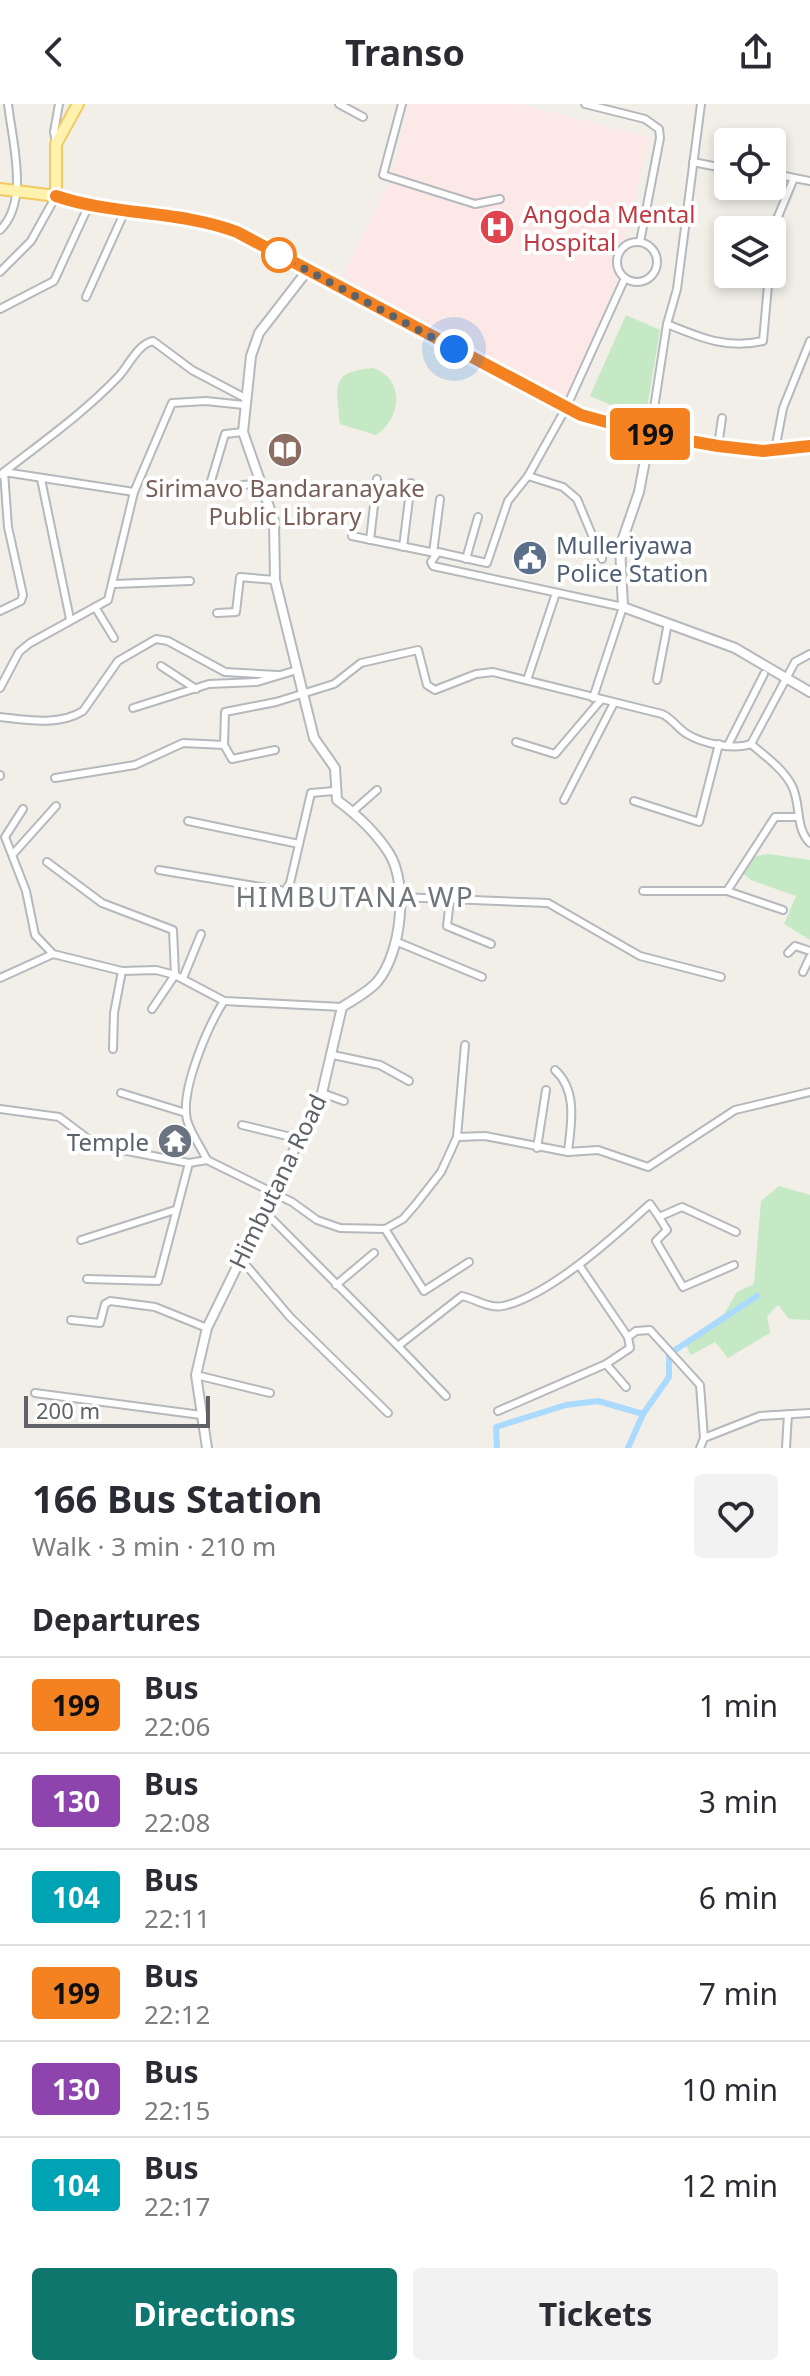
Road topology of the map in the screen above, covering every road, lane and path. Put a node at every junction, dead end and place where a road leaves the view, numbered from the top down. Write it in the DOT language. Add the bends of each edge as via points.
graph roads {
  1 [pos="8,104"];
  2 [pos="59,104"];
  3 [pos="78,104"];
  4 [pos="339,104"];
  5 [pos="402,104"];
  6 [pos="585,104"];
  7 [pos="701,104"];
  8 [pos="363,117"];
  9 [pos="56,144"];
  10 [pos="693,162"];
  11 [pos="714,166"];
  12 [pos="786,176"];
  13 [pos="794,178"];
  14 [pos="810,181"];
  15 [pos="0,189"];
  16 [pos="16,192"];
  17 [pos="56,196"];
  18 [pos="500,199"];
  19 [pos="88,207"];
  20 [pos="125,211"];
  21 [pos="777,216"];
  22 [pos="0,230"];
  23 [pos="640,242"];
  24 [pos="307,271"];
  25 [pos="0,272"];
  26 [pos="625,278"];
  27 [pos="768,288"];
  28 [pos="86,297"];
  29 [pos="0,309"];
  30 [pos="667,324"];
  31 [pos="810,341"];
  32 [pos="245,402"];
  33 [pos="566,408"];
  34 [pos="722,418"];
  35 [pos="243,432"];
  36 [pos="650,434"];
  37 [pos="718,446"];
  38 [pos="810,446"];
  39 [pos="775,450"];
  40 [pos="2,474"];
  41 [pos="528,476"];
  42 [pos="41,479"];
  43 [pos="377,479"];
  44 [pos="211,481"];
  45 [pos="261,483"];
  46 [pos="411,483"];
  47 [pos="227,487"];
  48 [pos="134,492"];
  49 [pos="440,499"];
  50 [pos="478,517"];
  51 [pos="352,536"];
  52 [pos="370,540"];
  53 [pos="403,547"];
  54 [pos="435,553"];
  55 [pos="466,559"];
  56 [pos="602,559"];
  57 [pos="275,580"];
  58 [pos="190,581"];
  59 [pos="114,584"];
  60 [pos="556,593"];
  61 [pos="95,607"];
  62 [pos="623,607"];
  63 [pos="0,611"];
  64 [pos="217,613"];
  65 [pos="70,619"];
  66 [pos="668,623"];
  67 [pos="114,638"];
  68 [pos="810,654"];
  69 [pos="161,666"];
  70 [pos="297,670"];
  71 [pos="764,674"];
  72 [pos="278,675"];
  73 [pos="787,677"];
  74 [pos="527,680"];
  75 [pos="657,680"];
  76 [pos="0,688"];
  77 [pos="196,689"];
  78 [pos="304,692"];
  79 [pos="810,692"];
  80 [pos="596,700"];
  81 [pos="614,703"];
  82 [pos="133,708"];
  83 [pos="0,717"];
  84 [pos="516,742"];
  85 [pos="719,744"];
  86 [pos="751,744"];
  87 [pos="224,745"];
  88 [pos="728,745"];
  89 [pos="275,750"];
  90 [pos="55,778"];
  91 [pos="377,790"];
  92 [pos="334,791"];
  93 [pos="564,800"];
  94 [pos="634,801"];
  95 [pos="56,806"];
  96 [pos="23,809"];
  97 [pos="352,812"];
  98 [pos="799,817"];
  99 [pos="188,821"];
  100 [pos="810,843"];
  101 [pos="299,844"];
  102 [pos="13,854"];
  103 [pos="47,862"];
  104 [pos="159,870"];
  105 [pos="643,891"];
  106 [pos="727,891"];
  107 [pos="399,897"];
  108 [pos="450,899"];
  109 [pos="783,910"];
  110 [pos="201,934"];
  111 [pos="395,941"];
  112 [pos="491,944"];
  113 [pos="810,951"];
  114 [pos="788,953"];
  115 [pos="53,954"];
  116 [pos="810,957"];
  117 [pos="122,971"];
  118 [pos="803,972"];
  119 [pos="175,975"];
  120 [pos="482,977"];
  121 [pos="721,977"];
  122 [pos="0,978"];
  123 [pos="183,978"];
  124 [pos="224,1001"];
  125 [pos="342,1007"];
  126 [pos="152,1009"];
  127 [pos="465,1045"];
  128 [pos="113,1049"];
  129 [pos="333,1055"];
  130 [pos="555,1070"];
  131 [pos="409,1081"];
  132 [pos="546,1090"];
  133 [pos="810,1092"];
  134 [pos="121,1093"];
  135 [pos="322,1093"];
  136 [pos="344,1101"];
  137 [pos="0,1109"];
  138 [pos="186,1113"];
  139 [pos="242,1125"];
  140 [pos="457,1137"];
  141 [pos="299,1139"];
  142 [pos="537,1148"];
  143 [pos="568,1152"];
  144 [pos="207,1160"];
  145 [pos="189,1163"];
  146 [pos="272,1192"];
  147 [pos="175,1210"];
  148 [pos="264,1211"];
  149 [pos="659,1217"];
  150 [pos="385,1229"];
  151 [pos="736,1232"];
  152 [pos="81,1240"];
  153 [pos="374,1253"];
  154 [pos="240,1258"];
  155 [pos="469,1262"];
  156 [pos="579,1265"];
  157 [pos="734,1265"];
  158 [pos="87,1279"];
  159 [pos="336,1285"];
  160 [pos="71,1320"];
  161 [pos="207,1328"];
  162 [pos="628,1337"];
  163 [pos="398,1346"];
  164 [pos="606,1364"];
  165 [pos="196,1375"];
  166 [pos="626,1387"];
  167 [pos="35,1393"];
  168 [pos="270,1393"];
  169 [pos="446,1396"];
  170 [pos="498,1411"];
  171 [pos="388,1413"];
  172 [pos="810,1413"];
  173 [pos="788,1414"];
  174 [pos="201,1415"];
  175 [pos="704,1438"];
  176 [pos="207,1448"];
  177 [pos="700,1448"];
  178 [pos="786,1448"];
  1 -- 16 [label="street"];
  2 -- 9 [label="street"];
  3 -- 9 [label="main road"];
  4 -- 8 [label="street"];
  5 -- 18 [label="street" via="383,175 475,204"];
  6 -- 23 [label="street" via="645,119 659,129"];
  7 -- 10 [label="street"];
  9 -- 17 [label="main road"];
  10 -- 11 [label="street"];
  10 -- 30 [label="street" via="677,289"];
  12 -- 13 [label="street"];
  13 -- 14 [label="street"];
  13 -- 21 [label="street"];
  15 -- 16 [label="main road"];
  16 -- 17 [label="main road"];
  16 -- 22 [label="street" via="8,223"];
  17 -- 19 [label="main road"];
  17 -- 25 [label="street" via="31,241"];
  19 -- 20 [label="main road"];
  19 -- 29 [label="street" via="54,281"];
  20 -- 24 [label="main road" via="213,223"];
  20 -- 28 [label="street"];
  23 -- 26 [label="street" via="618,254"];
  23 -- 26 [label="street" via="651,248 656,267 644,281"];
  24 -- 32 [label="street" via="259,333"];
  24 -- 33 [label="main road"];
  26 -- 33 [label="street"];
  27 -- 30 [label="street" via="763,341 706,341"];
  30 -- 36 [label="street"];
  31 -- 39 [label="street" via="783,408"];
  32 -- 35 [label="street"];
  32 -- 40 [label="street" via="153,341 146,343 79,414"];
  32 -- 48 [label="street" via="172,403"];
  33 -- 36 [label="main road"];
  33 -- 41 [label="street"];
  34 -- 37 [label="street"];
  35 -- 44 [label="street" via="225,434"];
  35 -- 45 [label="street"];
  36 -- 37 [label="main road"];
  36 -- 62 [label="street" via="639,492 620,547"];
  37 -- 39 [label="main road"];
  38 -- 39 [label="main road"];
  40 -- 42 [label="street"];
  40 -- 63 [label="street" via="23,595"];
  41 -- 55 [label="street" via="505,509 487,563"];
  41 -- 56 [label="street" via="563,487 577,499"];
  42 -- 48 [label="street"];
  42 -- 65 [label="street"];
  43 -- 52 [label="street"];
  45 -- 47 [label="street"];
  45 -- 57 [label="street" via="274,521"];
  46 -- 53 [label="street"];
  48 -- 59 [label="street"];
  49 -- 54 [label="street"];
  50 -- 55 [label="street"];
  51 -- 52 [label="street"];
  52 -- 53 [label="street"];
  53 -- 54 [label="street"];
  54 -- 55 [label="street"];
  54 -- 60 [label="street" via="433,566"];
  57 -- 64 [label="street" via="240,577 236,612"];
  57 -- 70 [label="street"];
  58 -- 59 [label="street"];
  59 -- 61 [label="street" via="108,600"];
  60 -- 62 [label="street"];
  60 -- 74 [label="street"];
  61 -- 65 [label="street"];
  61 -- 67 [label="street"];
  62 -- 66 [label="street"];
  62 -- 80 [label="street"];
  65 -- 76 [label="street" via="30,643"];
  66 -- 73 [label="street" via="735,648"];
  66 -- 75 [label="street"];
  68 -- 73 [label="street" via="795,662"];
  69 -- 77 [label="street"];
  70 -- 72 [label="street"];
  70 -- 78 [label="street"];
  71 -- 88 [label="street"];
  72 -- 77 [label="street"];
  72 -- 83 [label="street" via="225,672 156,639 118,661 74,716 36,721"];
  73 -- 79 [label="street"];
  73 -- 86 [label="street"];
  74 -- 78 [label="street" via="485,673 435,690 427,685 418,650 361,663 334,684"];
  74 -- 80 [label="street"];
  77 -- 82 [label="street"];
  78 -- 87 [label="street" via="225,712"];
  78 -- 92 [label="street" via="314,738 335,768"];
  80 -- 81 [label="street"];
  80 -- 84 [label="street" via="555,754"];
  81 -- 85 [label="street" via="662,714 687,734"];
  81 -- 93 [label="street"];
  85 -- 88 [label="street"];
  85 -- 94 [label="street" via="699,822"];
  86 -- 88 [label="street"];
  86 -- 98 [label="street" via="791,784"];
  87 -- 89 [label="street" via="232,759"];
  87 -- 90 [label="street" via="183,743 135,765"];
  91 -- 97 [label="street"];
  92 -- 97 [label="street"];
  92 -- 101 [label="street" via="311,793"];
  95 -- 102 [label="street"];
  96 -- 102 [label="street" via="5,837"];
  97 -- 107 [label="street" via="390,854"];
  98 -- 100 [label="street" via="800,830"];
  98 -- 106 [label="street" via="775,817"];
  99 -- 101 [label="street"];
  101 -- 104 [label="street" via="290,883 282,891"];
  102 -- 115 [label="street" via="35,935"];
  103 -- 119 [label="street" via="102,903 170,927"];
  105 -- 106 [label="street"];
  106 -- 109 [label="street"];
  107 -- 108 [label="street"];
  107 -- 111 [label="street"];
  108 -- 112 [label="street" via="447,926"];
  108 -- 121 [label="street" via="548,903 640,956"];
  110 -- 123 [label="street"];
  111 -- 120 [label="street"];
  111 -- 125 [label="street" via="375,985"];
  113 -- 114 [label="street" via="795,946"];
  115 -- 117 [label="street"];
  115 -- 122 [label="street"];
  116 -- 118 [label="street"];
  117 -- 119 [label="street"];
  117 -- 128 [label="street"];
  119 -- 123 [label="street"];
  119 -- 126 [label="street"];
  123 -- 124 [label="street"];
  124 -- 125 [label="street"];
  124 -- 138 [label="street" via="208,1025"];
  125 -- 129 [label="street, Himbutana Road"];
  127 -- 140 [label="street"];
  129 -- 131 [label="street" via="380,1065"];
  129 -- 135 [label="street, Himbutana Road"];
  130 -- 143 [label="street" via="565,1079 570,1096"];
  132 -- 142 [label="street"];
  133 -- 143 [label="street" via="735,1110 648,1167 598,1150"];
  134 -- 138 [label="street"];
  135 -- 136 [label="street"];
  135 -- 141 [label="street, Himbutana Road"];
  137 -- 145 [label="street" via="59,1117 96,1145"];
  138 -- 144 [label="street"];
  139 -- 141 [label="street"];
  140 -- 142 [label="street" via="485,1136"];
  140 -- 150 [label="street" via="441,1172 416,1204"];
  141 -- 146 [label="street, Himbutana Road"];
  142 -- 143 [label="street"];
  144 -- 145 [label="street"];
  144 -- 146 [label="street"];
  145 -- 147 [label="street"];
  146 -- 148 [label="street, Himbutana Road"];
  146 -- 150 [label="street" via="328,1224"];
  147 -- 152 [label="street"];
  147 -- 158 [label="street" via="158,1281"];
  148 -- 154 [label="street, Himbutana Road"];
  148 -- 159 [label="street"];
  149 -- 151 [label="street" via="682,1207"];
  149 -- 156 [label="street" via="650,1204"];
  149 -- 157 [label="street" via="667,1230 656,1241 683,1287"];
  150 -- 155 [label="street" via="424,1291"];
  153 -- 159 [label="street"];
  154 -- 161 [label="street, Himbutana Road"];
  154 -- 171 [label="street" via="290,1317"];
  156 -- 162 [label="street"];
  156 -- 163 [label="street" via="502,1306 462,1296"];
  159 -- 163 [label="street"];
  160 -- 161 [label="street" via="100,1323 110,1301 155,1307"];
  161 -- 165 [label="street, Himbutana Road"];
  162 -- 164 [label="street" via="630,1348"];
  162 -- 175 [label="street" via="650,1330 700,1385"];
  163 -- 169 [label="street"];
  164 -- 166 [label="street"];
  164 -- 170 [label="street"];
  165 -- 168 [label="street"];
  165 -- 174 [label="street, Himbutana Road"];
  167 -- 174 [label="street"];
  172 -- 173 [label="street"];
  173 -- 175 [label="street" via="760,1416"];
  173 -- 178 [label="street"];
  174 -- 176 [label="street, Himbutana Road"];
  175 -- 177 [label="street"];
}
